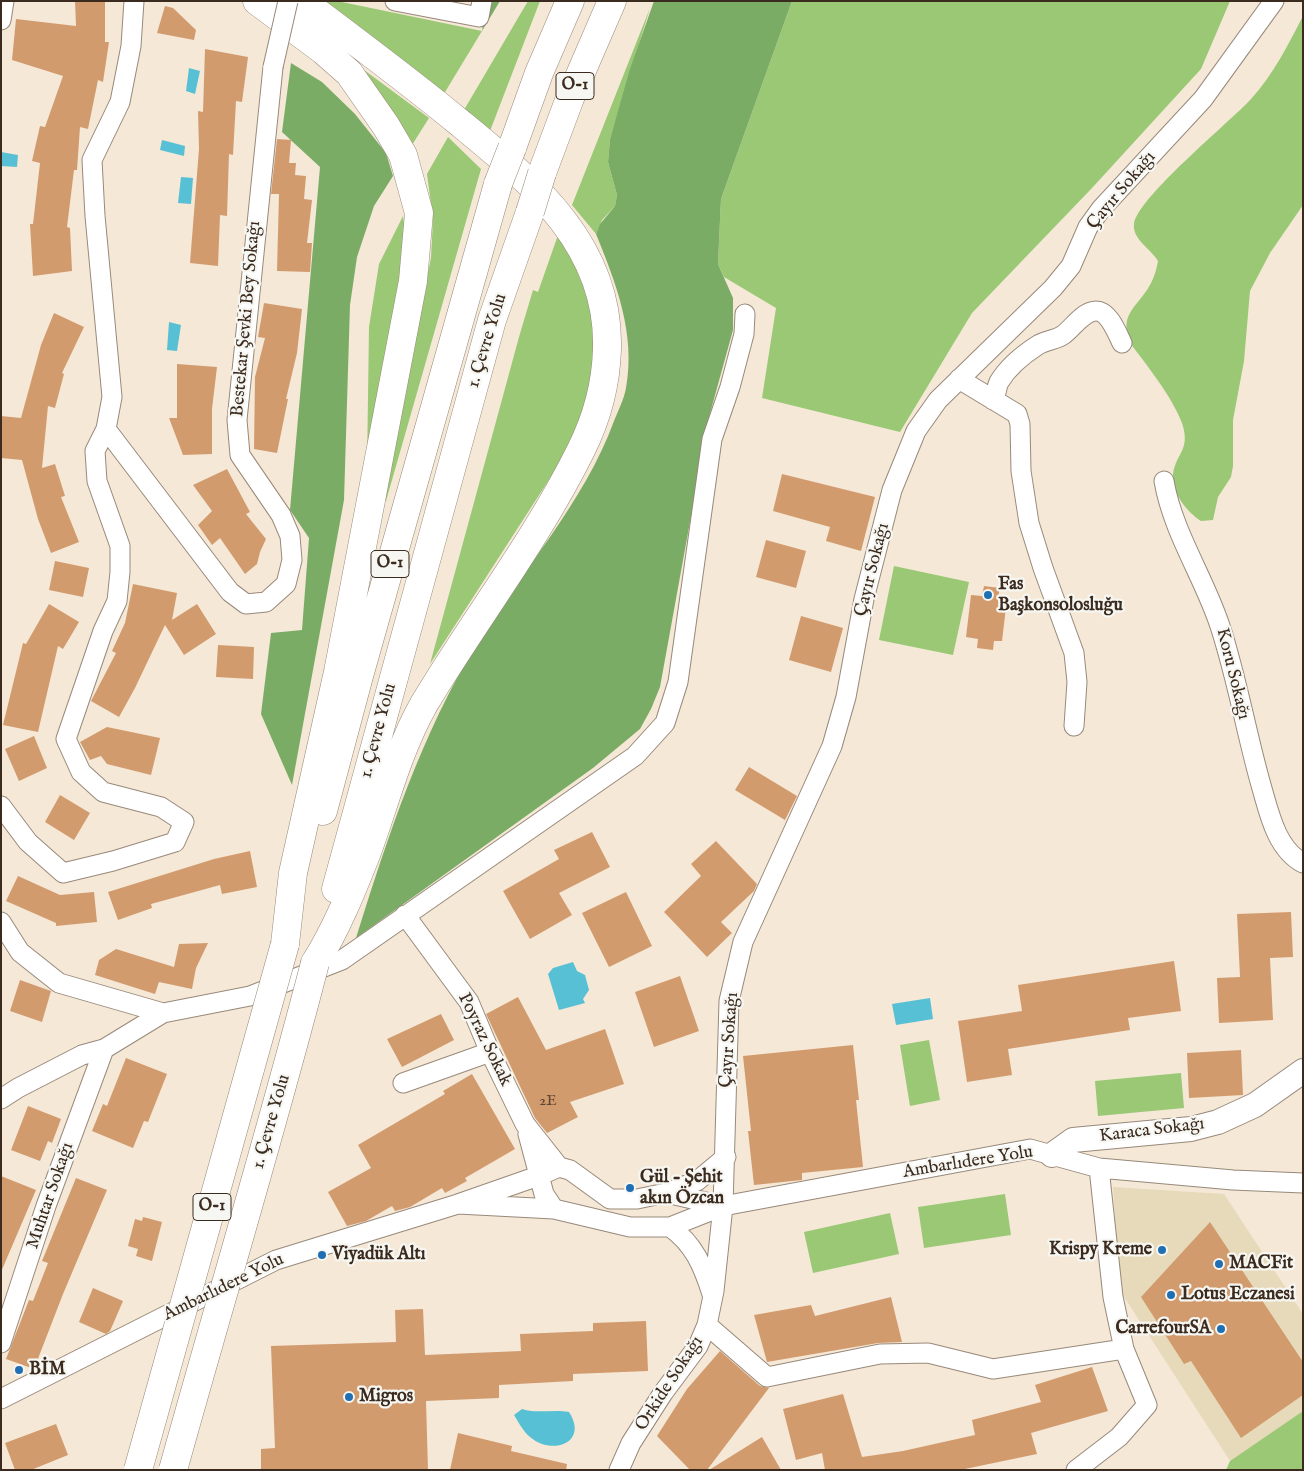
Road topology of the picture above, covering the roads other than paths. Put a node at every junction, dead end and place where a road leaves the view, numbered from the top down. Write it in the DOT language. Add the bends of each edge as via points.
graph roads {
  1 [pos="4,1"];
  2 [pos="134,1"];
  3 [pos="257,1"];
  4 [pos="288,1"];
  5 [pos="302,1"];
  6 [pos="395,1"];
  7 [pos="482,1"];
  8 [pos="570,1"];
  9 [pos="612,1"];
  10 [pos="1256,1"];
  11 [pos="1274,1"];
  12 [pos="1,20"];
  13 [pos="1246,39"];
  14 [pos="745,314"];
  15 [pos="1122,342"];
  16 [pos="959,379"];
  17 [pos="993,400"];
  18 [pos="106,429"];
  19 [pos="1164,481"];
  20 [pos="1074,726"];
  21 [pos="1,806"];
  22 [pos="1303,864"];
  23 [pos="405,915"];
  24 [pos="1,922"];
  25 [pos="285,944"];
  26 [pos="316,963"];
  27 [pos="163,1013"];
  28 [pos="104,1049"];
  29 [pos="490,1052"];
  30 [pos="1303,1071"];
  31 [pos="403,1083"];
  32 [pos="1,1099"];
  33 [pos="525,1124"];
  34 [pos="1052,1155"];
  35 [pos="726,1157"];
  36 [pos="559,1167"];
  37 [pos="1099,1168"];
  38 [pos="541,1175"];
  39 [pos="1303,1183"];
  40 [pos="666,1193"];
  41 [pos="458,1204"];
  42 [pos="723,1206"];
  43 [pos="554,1209"];
  44 [pos="670,1227"];
  45 [pos="713,1297"];
  46 [pos="707,1325"];
  47 [pos="1,1343"];
  48 [pos="1124,1349"];
  49 [pos="1,1399"];
  50 [pos="138,1470"];
  51 [pos="173,1470"];
  52 [pos="619,1470"];
  53 [pos="1076,1470"];
  1 -- 12 [label="street"];
  2 -- 18 [label="street" via="131,46 120,102 92,160 112,397"];
  3 -- 25 [label="highway" via="350,73 403,155 419,213 413,281 338,672 294,864"];
  4 -- 18 [label="street, Bestekar Şevki Bey Sokağı, bridge" via="272,67 236,420 240,455 281,515 290,536 292,560 286,584 266,602 246,604 230,592"];
  5 -- 26 [label="highway" via="427,96 546,199 587,255 601,289 608,328 601,400 582,450 422,708 335,931"];
  6 -- 7 [label="street" via="480,17"];
  8 -- 25 [label="highway, 1. Çevre Yolu / O-1, bridge" via="498,184"];
  9 -- 26 [label="highway, 1. Çevre Yolu / O-1, bridge" via="570,98 492,320"];
  10 -- 13 [label="street, Çayır Sokağı"];
  11 -- 13 [label="street, Çayır Sokağı"];
  13 -- 16 [label="street, Çayır Sokağı" via="1203,99 1101,209 1088,227 1071,266 1053,288"];
  14 -- 23 [label="street" via="744,334 712,439 678,682 665,723 635,756"];
  15 -- 17 [label="street" via="1104,313 1097,310 1088,313 1061,337 1046,340 1008,370 998,384"];
  16 -- 17 [label="street"];
  16 -- 35 [label="street, Çayır Sokağı" via="938,400 916,431 892,490 832,746 743,942 729,1001"];
  17 -- 20 [label="street" via="1017,414 1020,424 1021,471 1030,523 1074,653 1077,682"];
  18 -- 21 [label="street" via="95,451 97,481 120,546 117,601 103,631 66,739 81,772 103,792 161,807 184,822 175,842 64,873 28,842"];
  19 -- 22 [label="street, Koru Sokağı" via="1168,505 1220,624 1252,756 1275,830 1288,852"];
  23 -- 27 [label="street" via="342,960 250,996"];
  23 -- 29 [label="street, Poyraz Sokak" via="468,1002"];
  24 -- 27 [label="street" via="20,952 59,983"];
  25 -- 50 [label="highway, 1. Çevre Yolu / O-1, bridge"];
  26 -- 51 [label="highway, 1. Çevre Yolu / O-1, bridge" via="281,1097 234,1249"];
  27 -- 28 [label="street"];
  28 -- 32 [label="street" via="82,1055"];
  28 -- 47 [label="street, Muhtar Sokağı" via="46,1206"];
  29 -- 31 [label="street"];
  29 -- 33 [label="street, Poyraz Sokak"];
  30 -- 34 [label="street, Karaca Sokağı" via="1255,1105 1218,1122 1191,1129 1073,1140"];
  33 -- 36 [label="street, Poyraz Sokak"];
  33 -- 38 [label="street"];
  34 -- 37 [label="street, Ambarlıdere Yolu"];
  34 -- 42 [label="street, Ambarlıdere Yolu" via="1030,1149"];
  35 -- 40 [label="street" via="697,1181"];
  35 -- 42 [label="street, Çayır Sokağı"];
  36 -- 38 [label="street, Ambarlıdere Yolu"];
  36 -- 40 [label="street, Ambarlıdere Yolu" via="570,1170 610,1199 637,1199"];
  37 -- 39 [label="street, Ambarlıdere Yolu"];
  37 -- 48 [label="street" via="1113,1297"];
  38 -- 41 [label="street, Ambarlıdere Yolu"];
  38 -- 43 [label="street" via="544,1194"];
  40 -- 42 [label="street, Ambarlıdere Yolu"];
  41 -- 43 [label="street, Ambarlıdere Yolu"];
  41 -- 49 [label="street, Ambarlıdere Yolu" via="276,1260"];
  42 -- 44 [label="street, Ambarlıdere Yolu"];
  42 -- 45 [label="street, Orkide Sokağı"];
  43 -- 44 [label="street, Ambarlıdere Yolu" via="630,1227"];
  44 -- 45 [label="street" via="684,1237 696,1253"];
  45 -- 46 [label="street, Orkide Sokağı"];
  46 -- 48 [label="street" via="767,1377 880,1354 928,1353 994,1369"];
  46 -- 52 [label="street, Orkide Sokağı" via="698,1346 631,1443"];
  48 -- 53 [label="street" via="1148,1405 1119,1437"];
}
